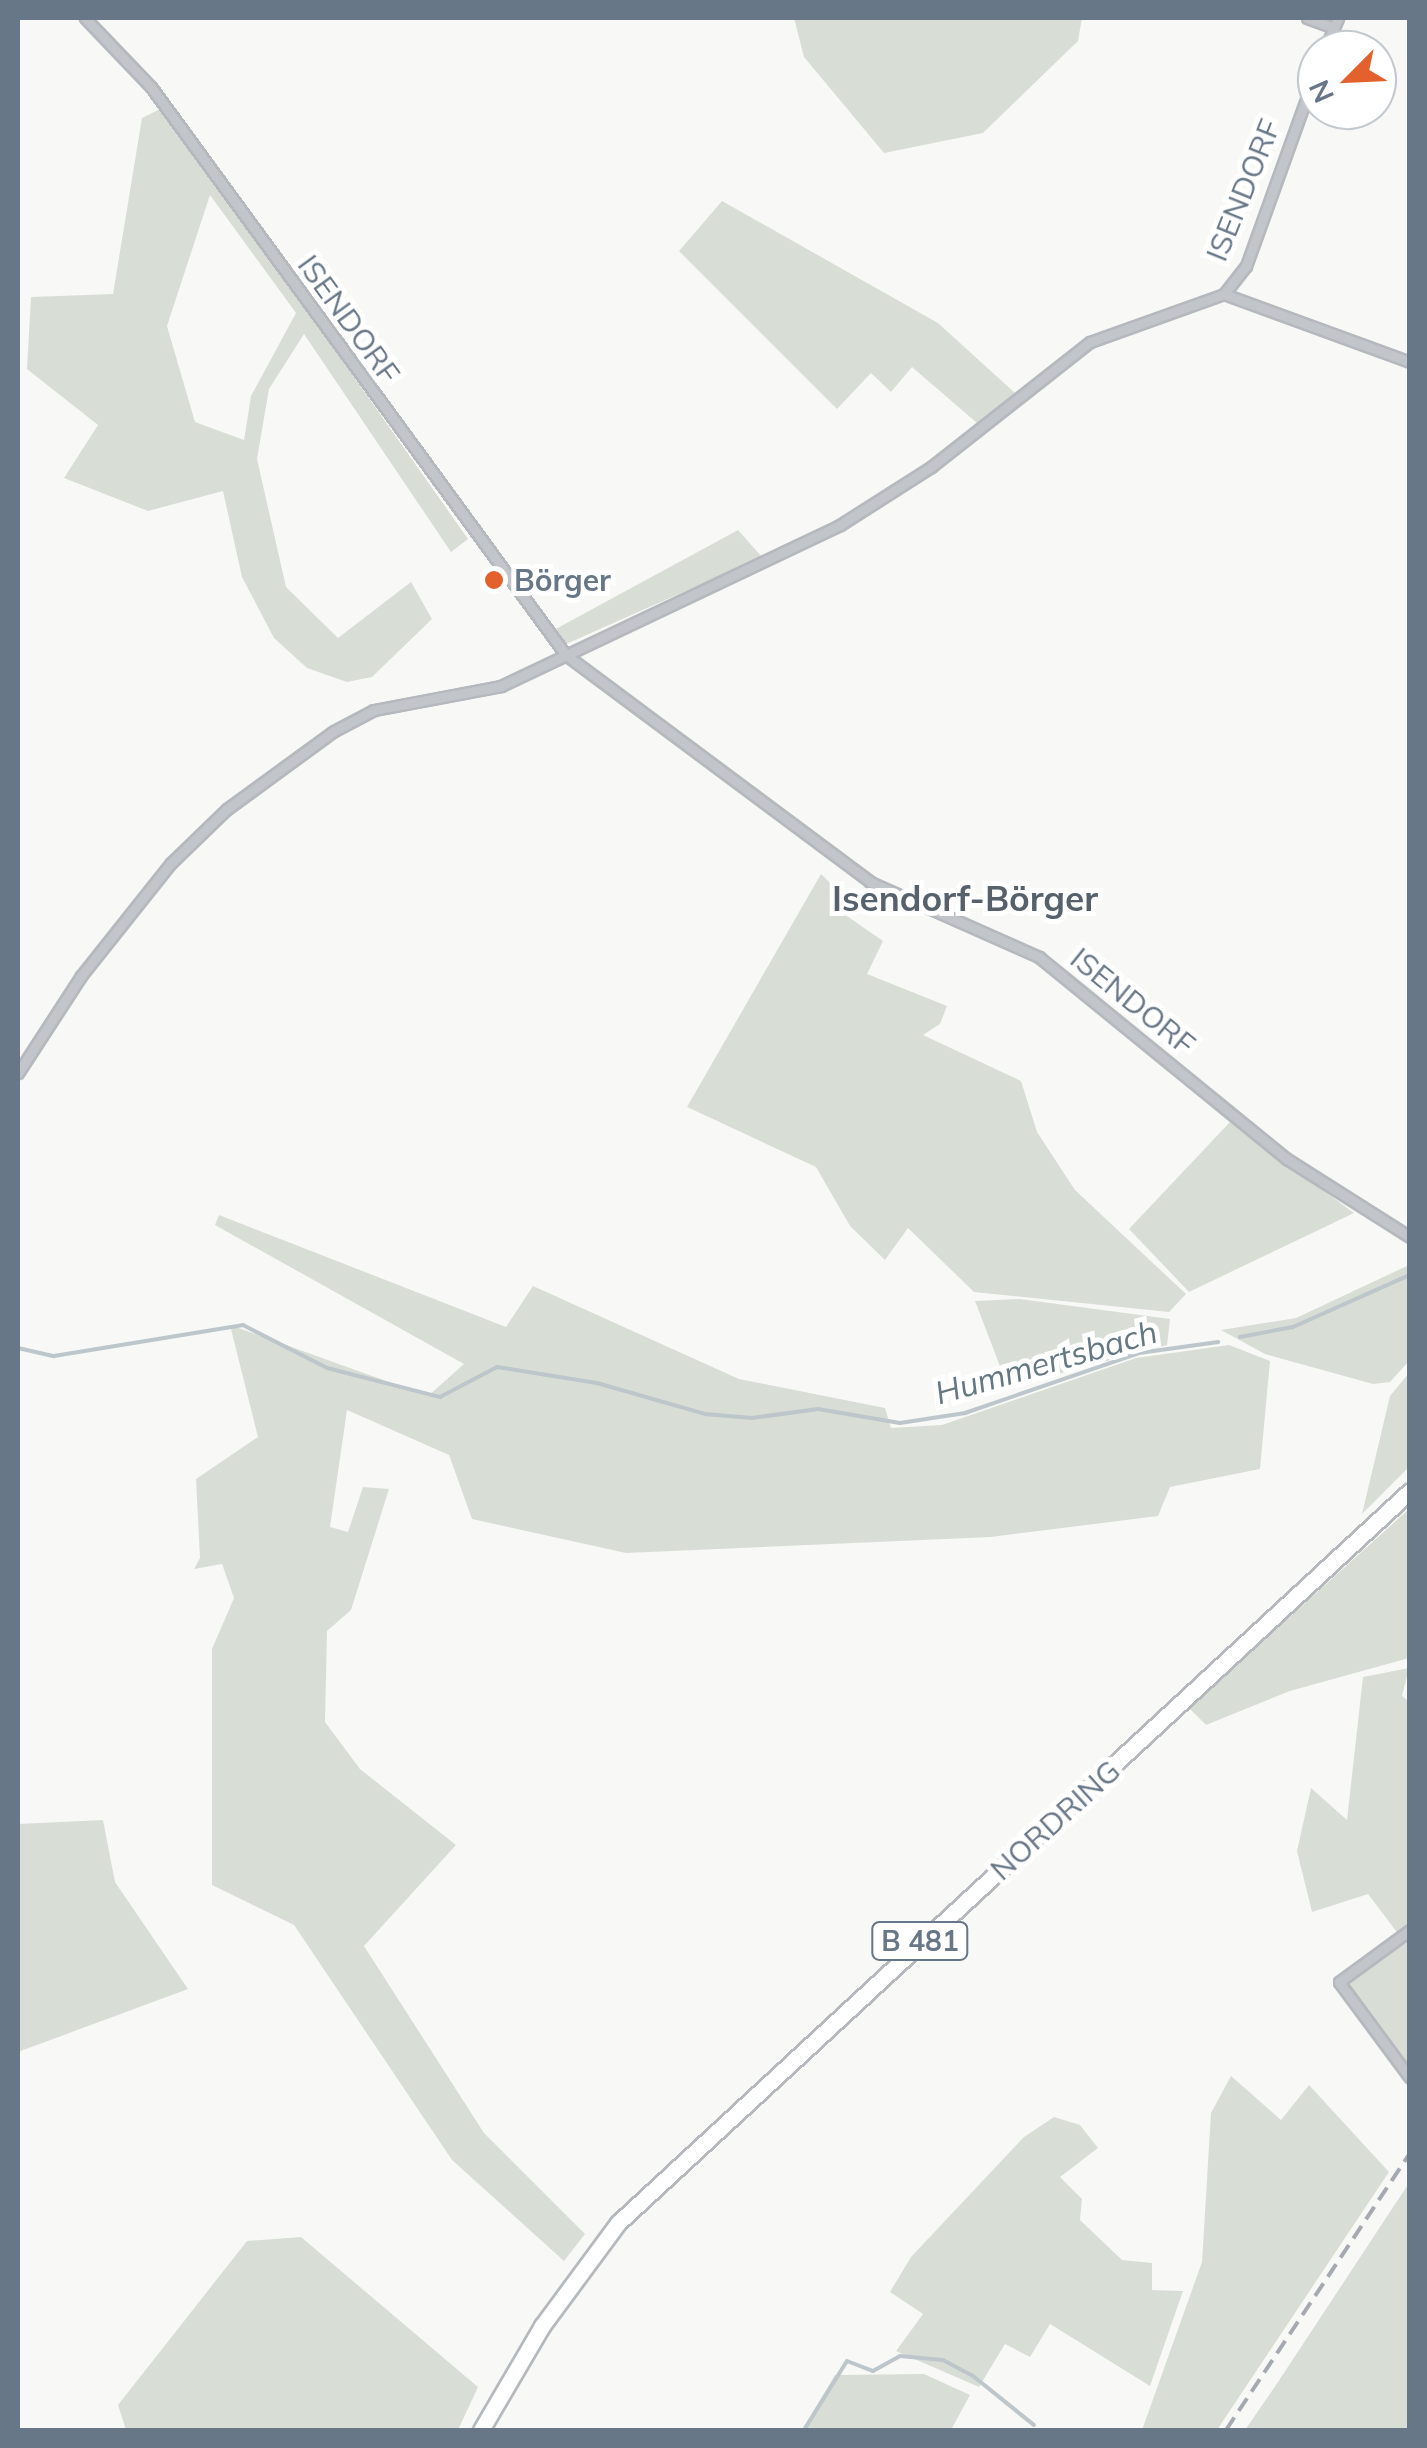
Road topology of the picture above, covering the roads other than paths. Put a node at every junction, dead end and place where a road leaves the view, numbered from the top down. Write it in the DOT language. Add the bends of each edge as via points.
graph roads {
  1 [pos="84,18"];
  2 [pos="1307,18"];
  3 [pos="1335,22"];
  4 [pos="1297,124"];
  5 [pos="1224,294"];
  6 [pos="1410,362"];
  7 [pos="566,655"];
  8 [pos="18,1073"];
  9 [pos="1410,1237"];
  10 [pos="1410,1491"];
  11 [pos="1410,1930"];
  12 [pos="1410,2078"];
  13 [pos="481,2430"];
  1 -- 7 [label="street, ISENDORF" via="151,87"];
  2 -- 3 [label="street"];
  4 -- 5 [label="street, ISENDORF" via="1246,266"];
  5 -- 6 [label="street"];
  5 -- 7 [label="street, ISENDORF" via="1090,342 931,467 840,525 578,643"];
  7 -- 8 [label="street, ISENDORF" via="501,686 374,710 276,769 171,863 81,976"];
  7 -- 9 [label="street, ISENDORF" via="870,882 1039,958 1287,1159"];
  10 -- 13 [label="main road, NORDRING / B 481" via="618,2223 542,2326"];
  11 -- 12 [label="street" via="1339,1982"];
}
